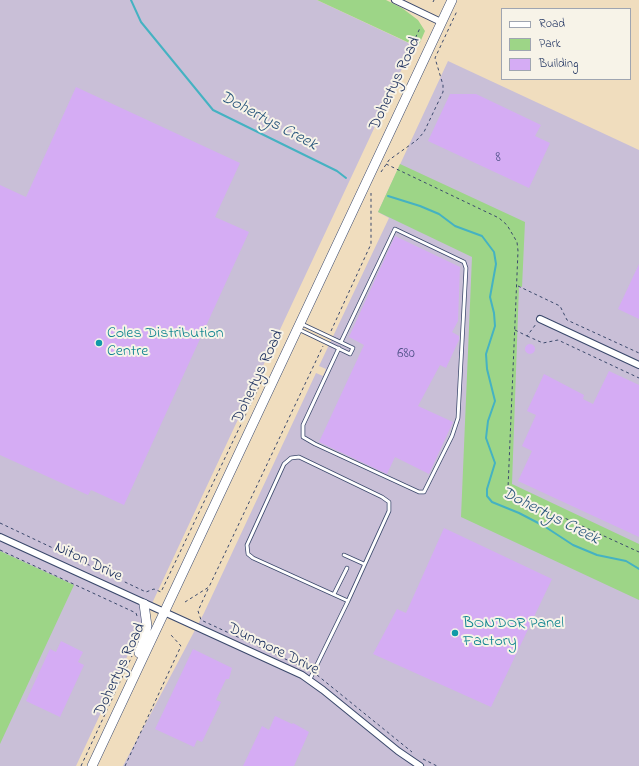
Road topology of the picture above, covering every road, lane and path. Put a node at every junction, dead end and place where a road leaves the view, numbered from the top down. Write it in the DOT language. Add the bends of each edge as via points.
graph roads {
  1 [pos="395,0"];
  2 [pos="434,0"];
  3 [pos="452,0"];
  4 [pos="433,2"];
  5 [pos="457,11"];
  6 [pos="441,22"];
  7 [pos="420,28"];
  8 [pos="413,43"];
  9 [pos="386,164"];
  10 [pos="379,175"];
  11 [pos="371,192"];
  12 [pos="517,286"];
  13 [pos="540,319"];
  14 [pos="299,326"];
  15 [pos="514,330"];
  16 [pos="328,336"];
  17 [pos="527,336"];
  18 [pos="325,342"];
  19 [pos="341,342"];
  20 [pos="339,348"];
  21 [pos="639,353"];
  22 [pos="639,365"];
  23 [pos="265,374"];
  24 [pos="639,378"];
  25 [pos="0,523"];
  26 [pos="0,537"];
  27 [pos="0,550"];
  28 [pos="639,552"];
  29 [pos="344,555"];
  30 [pos="364,564"];
  31 [pos="347,568"];
  32 [pos="334,594"];
  33 [pos="348,601"];
  34 [pos="185,602"];
  35 [pos="144,604"];
  36 [pos="164,613"];
  37 [pos="139,620"];
  38 [pos="171,635"];
  39 [pos="133,653"];
  40 [pos="309,681"];
  41 [pos="104,739"];
  42 [pos="80,766"];
  43 [pos="92,766"];
  44 [pos="125,766"];
  45 [pos="420,766"];
  1 -- 6 [label="street"];
  2 -- 4 [label="path"];
  3 -- 6 [label="main road, Dohertys Road"];
  5 -- 9 [label="path" via="434,58 444,85 443,92 424,132"];
  6 -- 14 [label="main road, Dohertys Road"];
  7 -- 8 [label="path"];
  9 -- 10 [label="path"];
  9 -- 12 [label="path" via="498,218 507,225 517,242"];
  11 -- 16 [label="path" via="371,244"];
  12 -- 15 [label="path"];
  12 -- 21 [label="path" via="560,306 567,320"];
  13 -- 17 [label="path"];
  13 -- 22 [label="street"];
  14 -- 16 [label="lane"];
  14 -- 18 [label="lane"];
  14 -- 36 [label="main road, Dohertys Road"];
  15 -- 17 [label="path"];
  15 -- 28 [label="path" via="508,488 512,494"];
  16 -- 19 [label="lane"];
  17 -- 24 [label="path" via="543,343 558,340"];
  18 -- 20 [label="lane"];
  18 -- 34 [label="path" via="209,587"];
  19 -- 20 [label="lane" via="353,348 350,354"];
  19 -- 20 [label="lane" via="395,229 464,262 466,268 460,407 456,426 425,491 419,492 303,436 303,425"];
  23 -- 25 [label="path" via="161,592 154,589 146,592"];
  26 -- 35 [label="street, Niton Drive"];
  27 -- 37 [label="path" via="136,613"];
  29 -- 30 [label="lane"];
  30 -- 32 [label="lane" via="389,511 389,502 299,457 291,458 284,464 250,538 248,554 263,564"];
  30 -- 33 [label="lane"];
  31 -- 32 [label="lane"];
  32 -- 33 [label="lane"];
  33 -- 40 [label="lane"];
  35 -- 36 [label="street, Niton Drive"];
  35 -- 41 [label="main road" via="147,626 144,643 110,713"];
  36 -- 40 [label="street, Dunmore Drive"];
  36 -- 41 [label="main road, Dohertys Road"];
  38 -- 44 [label="path" via="181,646"];
  39 -- 42 [label="path"];
  40 -- 45 [label="street, Dunmore Drive"];
  41 -- 43 [label="main road, Dohertys Road"];
}
